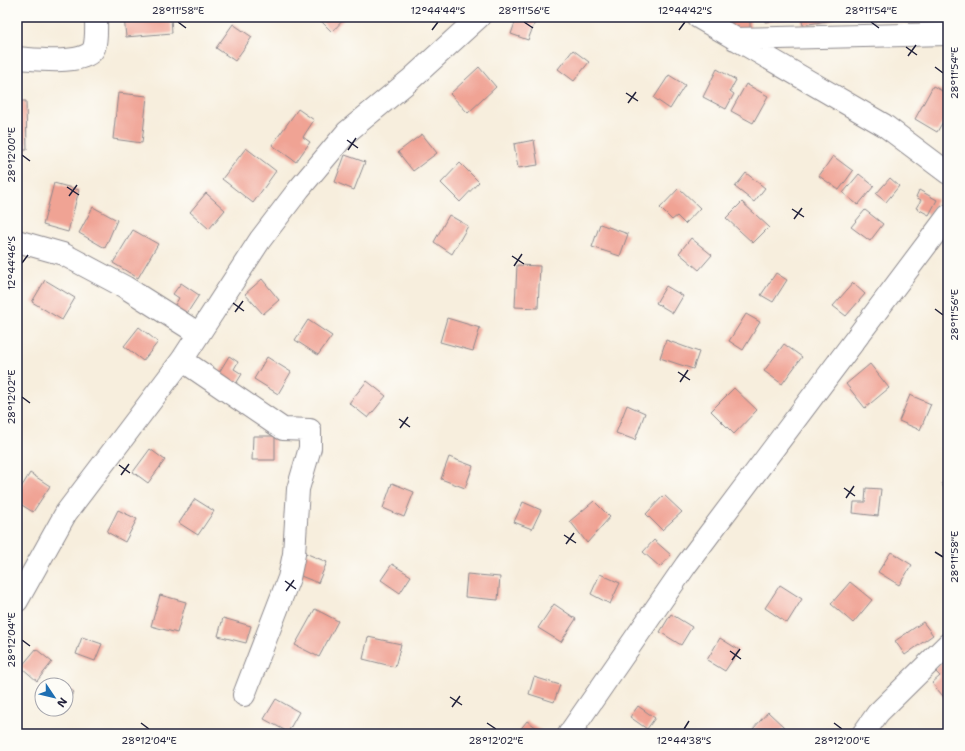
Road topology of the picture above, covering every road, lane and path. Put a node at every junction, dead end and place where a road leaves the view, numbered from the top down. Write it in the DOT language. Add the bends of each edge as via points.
graph roads {
  1 [pos="96,17"];
  2 [pos="479,17"];
  3 [pos="698,17"];
  4 [pos="948,34"];
  5 [pos="735,39"];
  6 [pos="17,58"];
  7 [pos="948,173"];
  8 [pos="948,216"];
  9 [pos="17,241"];
  10 [pos="199,334"];
  11 [pos="182,360"];
  12 [pos="17,602"];
  13 [pos="948,644"];
  14 [pos="244,695"];
  15 [pos="569,734"];
  16 [pos="863,734"];
  1 -- 6 [label="street" via="94,49 88,56 76,60"];
  2 -- 10 [label="street" via="410,80 347,132 260,240"];
  3 -- 5 [label="street"];
  4 -- 5 [label="street"];
  5 -- 7 [label="street" via="884,125"];
  8 -- 15 [label="street" via="686,565"];
  9 -- 10 [label="street" via="63,254 125,287"];
  10 -- 11 [label="street"];
  11 -- 12 [label="street" via="66,513"];
  11 -- 14 [label="street" via="283,429 310,430 310,448 298,489 294,554 289,578"];
  13 -- 16 [label="street" via="878,714"];
}
